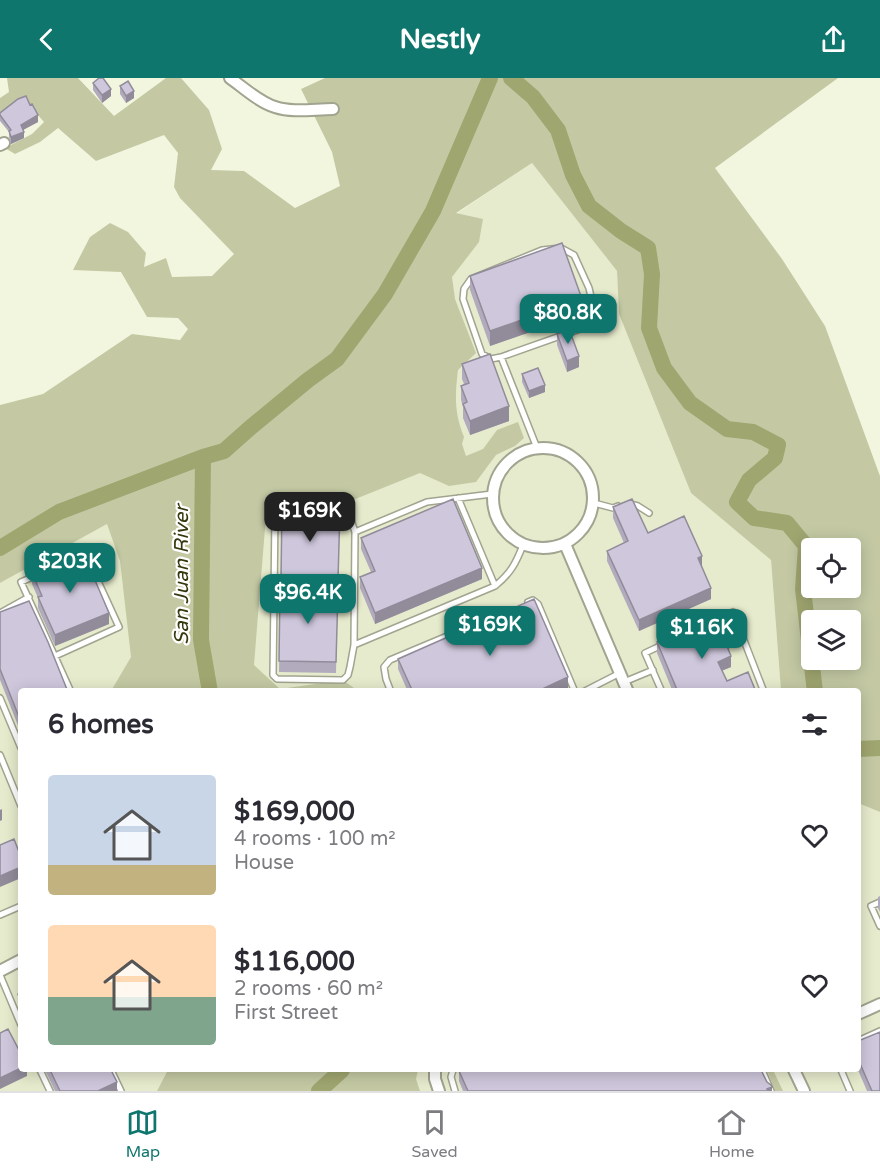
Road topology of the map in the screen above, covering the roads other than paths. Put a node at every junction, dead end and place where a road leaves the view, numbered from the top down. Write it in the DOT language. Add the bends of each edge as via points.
graph roads {
  1 [pos="230,78"];
  2 [pos="333,109"];
  3 [pos="501,357"];
  4 [pos="537,448"];
  5 [pos="492,494"];
  6 [pos="458,498"];
  7 [pos="594,503"];
  8 [pos="649,513"];
  9 [pos="355,532"];
  10 [pos="565,544"];
  11 [pos="524,545"];
  12 [pos="74,558"];
  13 [pos="42,572"];
  14 [pos="495,586"];
  15 [pos="274,595"];
  16 [pos="286,595"];
  17 [pos="331,596"];
  18 [pos="354,596"];
  19 [pos="29,597"];
  20 [pos="522,605"];
  21 [pos="0,613"];
  22 [pos="500,614"];
  23 [pos="704,625"];
  24 [pos="664,644"];
  25 [pos="354,645"];
  26 [pos="55,656"];
  27 [pos="653,670"];
  28 [pos="624,682"];
  29 [pos="69,688"];
  30 [pos="390,688"];
  31 [pos="573,688"];
  32 [pos="599,688"];
  33 [pos="660,688"];
  34 [pos="762,688"];
  35 [pos="0,698"];
  36 [pos="18,737"];
  37 [pos="0,755"];
  38 [pos="18,799"];
  39 [pos="880,902"];
  40 [pos="18,907"];
  41 [pos="0,915"];
  42 [pos="880,926"];
  43 [pos="18,962"];
  44 [pos="0,973"];
  45 [pos="880,1004"];
  46 [pos="861,1013"];
  47 [pos="18,1015"];
  48 [pos="880,1031"];
  49 [pos="861,1040"];
  50 [pos="41,1072"];
  51 [pos="112,1072"];
  52 [pos="435,1072"];
  53 [pos="452,1072"];
  54 [pos="763,1072"];
  55 [pos="795,1072"];
  56 [pos="842,1072"];
  57 [pos="50,1091"];
  58 [pos="121,1091"];
  59 [pos="439,1091"];
  60 [pos="455,1091"];
  61 [pos="771,1091"];
  62 [pos="804,1091"];
  63 [pos="849,1091"];
  1 -- 2 [label="street" via="273,106 287,110"];
  3 -- 3 [label="lane" via="583,328 592,321 589,288 574,255 561,248 542,250 471,279 463,299 482,354 491,359"];
  3 -- 4 [label="lane"];
  4 -- 5 [label="street" via="515,456 499,472"];
  4 -- 7 [label="street" via="555,449 572,456 585,469"];
  5 -- 6 [label="lane"];
  5 -- 11 [label="street" via="495,515 506,533"];
  6 -- 9 [label="lane" via="427,502"];
  6 -- 14 [label="lane"];
  7 -- 8 [label="lane" via="613,508 627,504"];
  7 -- 10 [label="street" via="585,527"];
  9 -- 15 [label="lane" via="345,512 280,510 275,515"];
  9 -- 18 [label="lane"];
  10 -- 11 [label="street" via="544,549"];
  10 -- 28 [label="street"];
  11 -- 14 [label="lane" via="515,565"];
  12 -- 26 [label="lane" via="85,553 119,627"];
  13 -- 19 [label="lane" via="21,582"];
  14 -- 25 [label="lane"];
  15 -- 16 [label="lane"];
  15 -- 25 [label="lane" via="273,675 277,679 343,680 351,667"];
  17 -- 18 [label="lane"];
  18 -- 25 [label="lane"];
  19 -- 21 [label="lane"];
  19 -- 26 [label="lane"];
  20 -- 31 [label="lane" via="533,600 538,604"];
  22 -- 30 [label="lane" via="390,660 384,667"];
  23 -- 34 [label="lane" via="733,612"];
  24 -- 27 [label="lane" via="645,653"];
  26 -- 29 [label="lane"];
  27 -- 28 [label="lane"];
  27 -- 33 [label="lane"];
  28 -- 32 [label="lane"];
  35 -- 36 [label="lane"];
  37 -- 38 [label="lane"];
  39 -- 42 [label="lane" via="871,906"];
  40 -- 41 [label="lane"];
  43 -- 44 [label="street"];
  44 -- 47 [label="lane"];
  45 -- 46 [label="street"];
  48 -- 49 [label="lane"];
  50 -- 57 [label="lane"];
  51 -- 58 [label="lane"];
  52 -- 59 [label="street"];
  53 -- 60 [label="lane"];
  54 -- 61 [label="lane"];
  55 -- 62 [label="street"];
  56 -- 63 [label="lane"];
}
